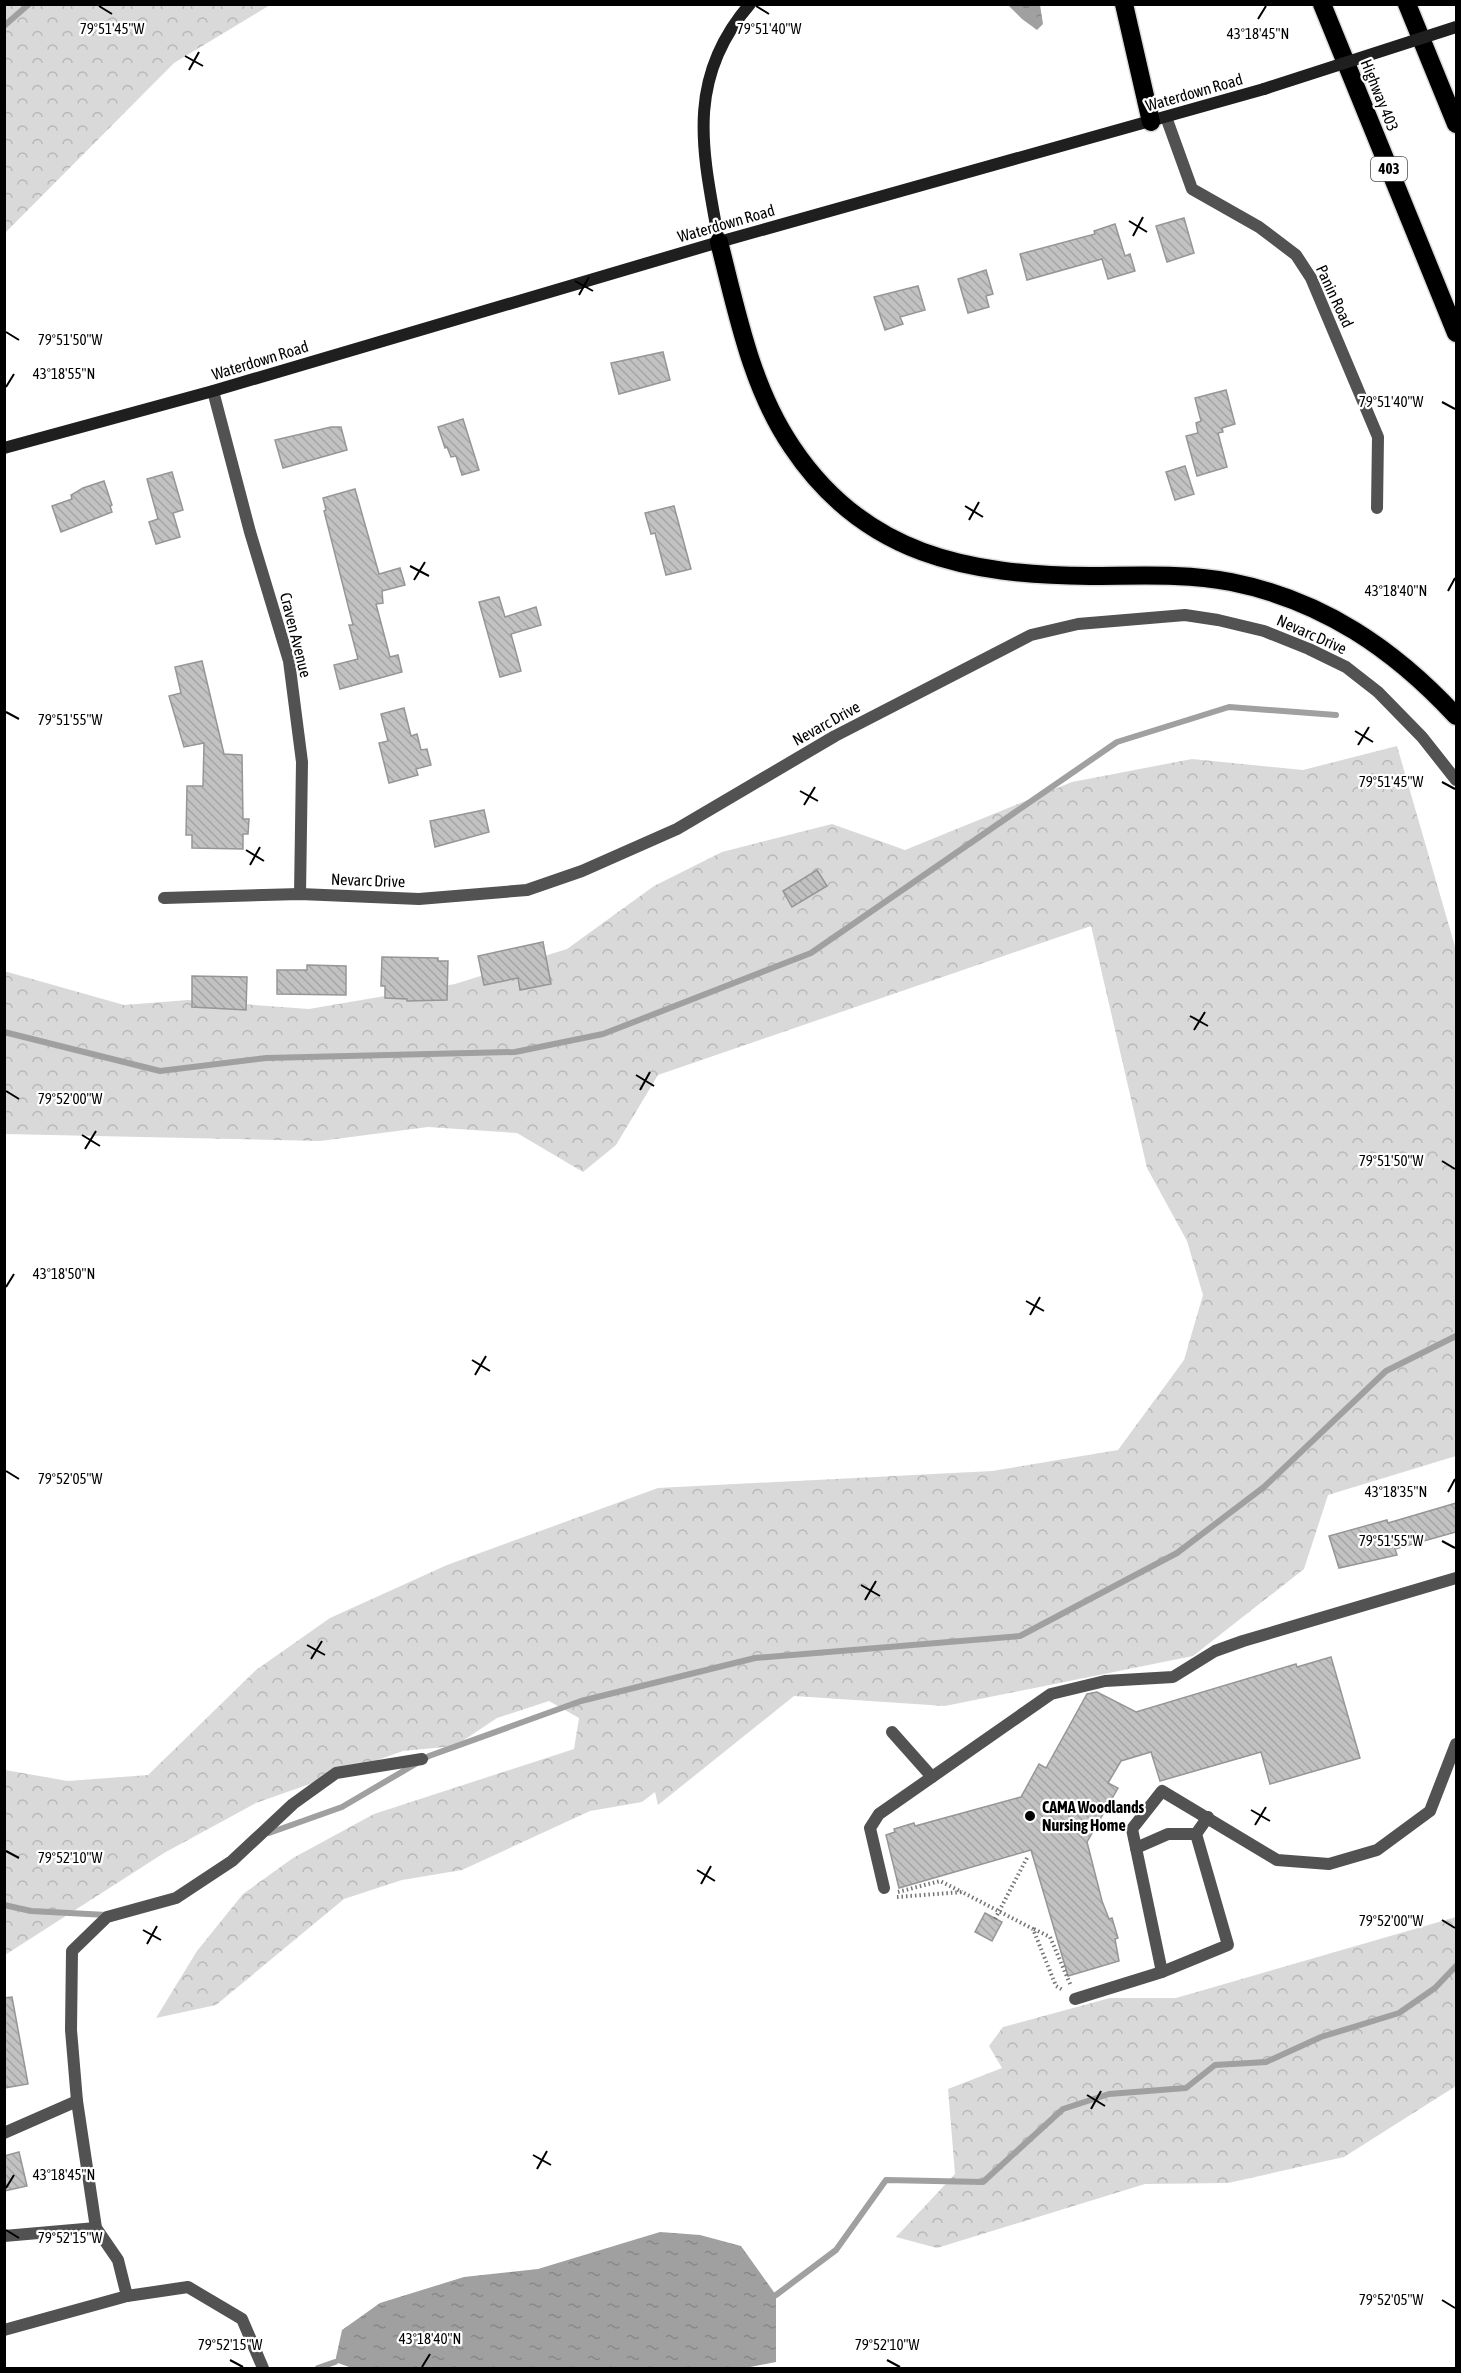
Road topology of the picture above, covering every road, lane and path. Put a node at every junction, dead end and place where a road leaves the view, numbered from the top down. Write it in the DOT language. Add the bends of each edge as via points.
graph roads {
  1 [pos="750,4"];
  2 [pos="1124,4"];
  3 [pos="1322,4"];
  4 [pos="1407,4"];
  5 [pos="1456,27"];
  6 [pos="1159,120"];
  7 [pos="1456,124"];
  8 [pos="719,242"];
  9 [pos="1456,333"];
  10 [pos="213,391"];
  11 [pos="4,448"];
  12 [pos="1377,508"];
  13 [pos="1456,716"];
  14 [pos="1456,780"];
  15 [pos="300,894"];
  16 [pos="164,898"];
  17 [pos="1456,1578"];
  18 [pos="892,1732"];
  19 [pos="1456,1744"];
  20 [pos="422,1759"];
  21 [pos="932,1777"];
  22 [pos="1208,1817"];
  23 [pos="1196,1834"];
  24 [pos="1136,1848"];
  25 [pos="1029,1857"];
  26 [pos="890,1890"];
  27 [pos="962,1892"];
  28 [pos="999,1911"];
  29 [pos="995,1918"];
  30 [pos="1033,1929"];
  31 [pos="1162,1972"];
  32 [pos="1076,2000"];
  33 [pos="77,2101"];
  34 [pos="4,2133"];
  35 [pos="96,2228"];
  36 [pos="4,2236"];
  37 [pos="127,2296"];
  38 [pos="4,2330"];
  39 [pos="263,2368"];
  1 -- 8 [label="main road" via="720,47 705,92 703,154"];
  2 -- 6 [label="highway"];
  3 -- 9 [label="highway, Highway 403 / 403"];
  4 -- 7 [label="highway"];
  5 -- 6 [label="main road, Waterdown Road, bridge"];
  6 -- 8 [label="main road, Waterdown Road"];
  6 -- 12 [label="street, Panin Road" via="1191,189 1259,227 1296,255 1311,278 1378,438"];
  8 -- 10 [label="main road, Waterdown Road"];
  8 -- 13 [label="highway" via="760,388 790,445 810,473 860,521 915,549 984,568 1228,582 1301,602 1352,627 1408,668"];
  10 -- 11 [label="main road, Waterdown Road"];
  10 -- 15 [label="street, Craven Avenue" via="289,661 302,762"];
  14 -- 15 [label="street, Nevarc Drive" via="1422,737 1378,692 1346,667 1310,649 1264,631 1185,615 1078,624 1031,635 964,668 836,736 677,829 571,875 526,890 419,899"];
  15 -- 16 [label="street, Nevarc Drive"];
  17 -- 21 [label="street" via="1243,1641 1215,1651 1173,1677 1105,1681 1051,1694"];
  18 -- 21 [label="street"];
  19 -- 22 [label="street" via="1430,1811 1377,1850 1329,1864 1277,1860"];
  20 -- 33 [label="street" via="336,1773 293,1804 232,1861 176,1898 107,1917 72,1951 71,2030"];
  21 -- 26 [label="street" via="879,1814 870,1828"];
  22 -- 23 [label="street"];
  22 -- 24 [label="street" via="1162,1791 1132,1829"];
  23 -- 24 [label="street" via="1168,1834"];
  23 -- 31 [label="street" via="1228,1945"];
  24 -- 31 [label="street"];
  25 -- 28 [label="path"];
  26 -- 27 [label="path" via="940,1881"];
  26 -- 27 [label="path" via="897,1898"];
  27 -- 28 [label="path"];
  28 -- 29 [label="path"];
  28 -- 30 [label="path"];
  30 -- 30 [label="path" via="1050,1937 1072,1988 1060,1990 1056,1986"];
  31 -- 32 [label="street"];
  33 -- 34 [label="street"];
  33 -- 35 [label="street"];
  35 -- 36 [label="street"];
  35 -- 37 [label="street" via="118,2260"];
  37 -- 38 [label="street"];
  37 -- 39 [label="street" via="188,2287 242,2319"];
}
